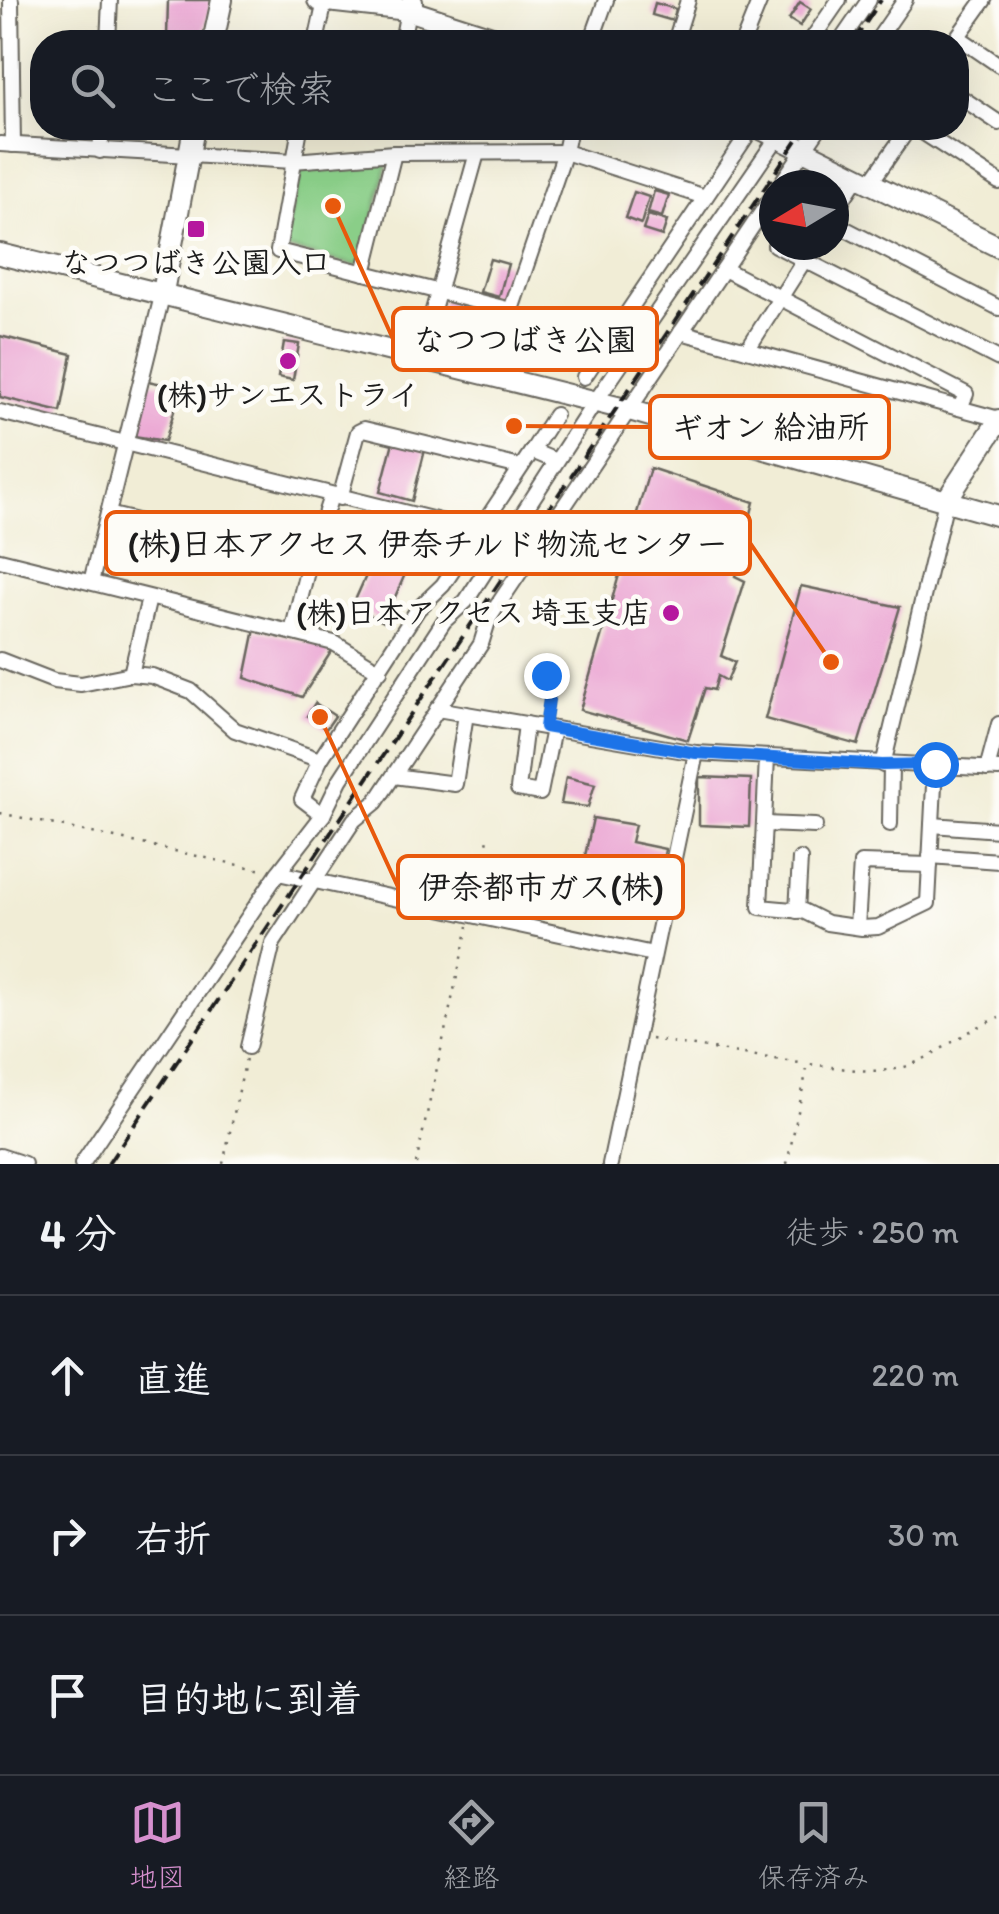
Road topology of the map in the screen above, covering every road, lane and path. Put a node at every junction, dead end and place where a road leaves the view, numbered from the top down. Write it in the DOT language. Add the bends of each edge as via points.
graph roads {
  1 [pos="11,0"];
  2 [pos="110,0"];
  3 [pos="222,0"];
  4 [pos="321,0"];
  5 [pos="606,0"];
  6 [pos="688,0"];
  7 [pos="760,0"];
  8 [pos="839,0"];
  9 [pos="869,0"];
  10 [pos="904,0"];
  11 [pos="984,0"];
  12 [pos="992,0"];
  13 [pos="410,5"];
  14 [pos="999,5"];
  15 [pos="109,30"];
  16 [pos="215,30"];
  17 [pos="317,30"];
  18 [pos="405,30"];
  19 [pos="476,30"];
  20 [pos="595,30"];
  21 [pos="679,30"];
  22 [pos="749,30"];
  23 [pos="818,30"];
  24 [pos="848,30"];
  25 [pos="886,30"];
  26 [pos="963,30"];
  27 [pos="969,48"];
  28 [pos="999,65"];
  29 [pos="969,103"];
  30 [pos="999,123"];
  31 [pos="101,140"];
  32 [pos="191,140"];
  33 [pos="297,140"];
  34 [pos="568,140"];
  35 [pos="757,140"];
  36 [pos="764,140"];
  37 [pos="787,140"];
  38 [pos="810,140"];
  39 [pos="901,140"];
  40 [pos="932,140"];
  41 [pos="6,144"];
  42 [pos="804,149"];
  43 [pos="100,150"];
  44 [pos="565,152"];
  45 [pos="477,153"];
  46 [pos="394,154"];
  47 [pos="188,155"];
  48 [pos="293,161"];
  49 [pos="790,170"];
  50 [pos="720,175"];
  51 [pos="864,179"];
  52 [pos="999,182"];
  53 [pos="742,188"];
  54 [pos="849,196"];
  55 [pos="705,197"];
  56 [pos="759,216"];
  57 [pos="749,231"];
  58 [pos="849,231"];
  59 [pos="759,237"];
  60 [pos="999,247"];
  61 [pos="0,254"];
  62 [pos="804,260"];
  63 [pos="724,268"];
  64 [pos="364,273"];
  65 [pos="163,292"];
  66 [pos="438,292"];
  67 [pos="780,299"];
  68 [pos="999,308"];
  69 [pos="681,332"];
  70 [pos="747,350"];
  71 [pos="420,357"];
  72 [pos="999,359"];
  73 [pos="584,377"];
  74 [pos="595,402"];
  75 [pos="960,408"];
  76 [pos="629,410"];
  77 [pos="0,412"];
  78 [pos="555,414"];
  79 [pos="999,420"];
  80 [pos="126,443"];
  81 [pos="532,451"];
  82 [pos="556,460"];
  83 [pos="520,467"];
  84 [pos="335,497"];
  85 [pos="946,501"];
  86 [pos="108,514"];
  87 [pos="999,516"];
  88 [pos="480,532"];
  89 [pos="0,560"];
  90 [pos="308,564"];
  91 [pos="91,582"];
  92 [pos="149,598"];
  93 [pos="292,632"];
  94 [pos="0,660"];
  95 [pos="380,671"];
  96 [pos="131,674"];
  97 [pos="546,675"];
  98 [pos="438,709"];
  99 [pos="466,714"];
  100 [pos="526,724"];
  101 [pos="999,724"];
  102 [pos="549,728"];
  103 [pos="696,753"];
  104 [pos="767,758"];
  105 [pos="320,760"];
  106 [pos="935,764"];
  107 [pos="887,765"];
  108 [pos="993,769"];
  109 [pos="394,776"];
  110 [pos="0,813"];
  111 [pos="322,816"];
  112 [pos="764,824"];
  113 [pos="890,824"];
  114 [pos="932,825"];
  115 [pos="816,826"];
  116 [pos="999,830"];
  117 [pos="488,839"];
  118 [pos="800,859"];
  119 [pos="930,861"];
  120 [pos="999,861"];
  121 [pos="278,873"];
  122 [pos="316,882"];
  123 [pos="797,911"];
  124 [pos="470,915"];
  125 [pos="857,928"];
  126 [pos="653,954"];
  127 [pos="999,1018"];
  128 [pos="636,1037"];
  129 [pos="248,1047"];
  130 [pos="808,1064"];
  131 [pos="0,1156"];
  132 [pos="24,1164"];
  133 [pos="82,1164"];
  134 [pos="223,1164"];
  135 [pos="416,1164"];
  136 [pos="610,1164"];
  137 [pos="788,1164"];
  1 -- 41 [label="street"];
  2 -- 15 [label="street"];
  3 -- 16 [label="street"];
  4 -- 13 [label="street"];
  4 -- 17 [label="street"];
  5 -- 20 [label="street"];
  6 -- 21 [label="street"];
  7 -- 22 [label="street"];
  8 -- 23 [label="street"];
  9 -- 24 [label="street"];
  10 -- 25 [label="street"];
  11 -- 26 [label="street"];
  12 -- 14 [label="street"];
  13 -- 18 [label="street"];
  13 -- 19 [label="street"];
  27 -- 28 [label="street"];
  29 -- 30 [label="street"];
  31 -- 43 [label="street"];
  32 -- 47 [label="street"];
  33 -- 48 [label="street"];
  34 -- 44 [label="street"];
  35 -- 50 [label="street"];
  36 -- 53 [label="street"];
  37 -- 42 [label="street"];
  38 -- 42 [label="street"];
  39 -- 51 [label="street"];
  40 -- 52 [label="street"];
  41 -- 43 [label="street"];
  42 -- 49 [label="street"];
  42 -- 51 [label="street"];
  43 -- 47 [label="street"];
  44 -- 45 [label="street"];
  44 -- 55 [label="street"];
  44 -- 66 [label="street" via="511,310"];
  45 -- 46 [label="street"];
  45 -- 66 [label="street"];
  46 -- 48 [label="street"];
  46 -- 64 [label="street"];
  47 -- 48 [label="street"];
  47 -- 65 [label="street"];
  48 -- 64 [label="street" via="278,250"];
  50 -- 53 [label="street"];
  50 -- 55 [label="street"];
  51 -- 54 [label="street"];
  51 -- 60 [label="street"];
  53 -- 74 [label="street"];
  55 -- 73 [label="street"];
  56 -- 57 [label="street"];
  57 -- 59 [label="street"];
  57 -- 63 [label="street"];
  58 -- 68 [label="street"];
  61 -- 65 [label="street"];
  62 -- 67 [label="street"];
  62 -- 72 [label="street"];
  63 -- 67 [label="street"];
  63 -- 69 [label="street"];
  64 -- 66 [label="street"];
  65 -- 71 [label="street"];
  65 -- 80 [label="street"];
  66 -- 71 [label="street"];
  67 -- 70 [label="street"];
  67 -- 75 [label="street" via="966,394"];
  69 -- 70 [label="street"];
  69 -- 76 [label="street"];
  70 -- 75 [label="street"];
  71 -- 74 [label="street"];
  74 -- 76 [label="street"];
  74 -- 82 [label="street"];
  75 -- 79 [label="street"];
  76 -- 85 [label="street"];
  76 -- 98 [label="street" via="489,618"];
  77 -- 80 [label="street"];
  78 -- 81 [label="street"];
  79 -- 85 [label="street"];
  80 -- 84 [label="street"];
  80 -- 86 [label="street"];
  81 -- 82 [label="street"];
  81 -- 83 [label="street"];
  82 -- 111 [label="street" via="350,764"];
  83 -- 84 [label="street" via="364,429"];
  83 -- 88 [label="street"];
  84 -- 88 [label="street"];
  84 -- 90 [label="street"];
  85 -- 87 [label="street"];
  85 -- 107 [label="street"];
  86 -- 90 [label="street"];
  86 -- 91 [label="street"];
  88 -- 95 [label="street" via="418,609"];
  89 -- 91 [label="street"];
  90 -- 93 [label="street"];
  91 -- 92 [label="street"];
  92 -- 93 [label="street"];
  92 -- 96 [label="street"];
  93 -- 95 [label="street" via="334,643"];
  94 -- 96 [label="street" via="81,684"];
  95 -- 105 [label="street"];
  96 -- 105 [label="street" via="191,691 235,730"];
  97 -- 102 [label="lane"];
  98 -- 99 [label="street"];
  98 -- 109 [label="street"];
  99 -- 100 [label="street"];
  99 -- 109 [label="street" via="455,784"];
  100 -- 102 [label="street"];
  100 -- 102 [label="street" via="518,789 540,793"];
  101 -- 108 [label="street"];
  102 -- 103 [label="street"];
  103 -- 104 [label="street"];
  103 -- 126 [label="street"];
  104 -- 107 [label="street"];
  104 -- 112 [label="street"];
  105 -- 111 [label="street" via="302,799"];
  106 -- 107 [label="street"];
  106 -- 108 [label="street"];
  106 -- 114 [label="street"];
  107 -- 113 [label="street"];
  109 -- 122 [label="street" via="354,820"];
  110 -- 121 [label="path"];
  111 -- 121 [label="street"];
  112 -- 115 [label="street"];
  112 -- 123 [label="street" via="760,908"];
  114 -- 116 [label="street"];
  114 -- 119 [label="street"];
  117 -- 124 [label="path"];
  118 -- 123 [label="street"];
  119 -- 120 [label="street"];
  119 -- 125 [label="street" via="928,903 878,927"];
  119 -- 125 [label="street" via="860,864"];
  121 -- 122 [label="street"];
  121 -- 133 [label="street"];
  122 -- 124 [label="street"];
  122 -- 129 [label="street" via="273,942"];
  123 -- 125 [label="street"];
  124 -- 126 [label="street"];
  124 -- 135 [label="path"];
  126 -- 128 [label="street"];
  127 -- 130 [label="path" via="904,1067"];
  128 -- 130 [label="path"];
  128 -- 136 [label="street"];
  129 -- 134 [label="path"];
  130 -- 137 [label="path"];
  131 -- 132 [label="street"];
}
